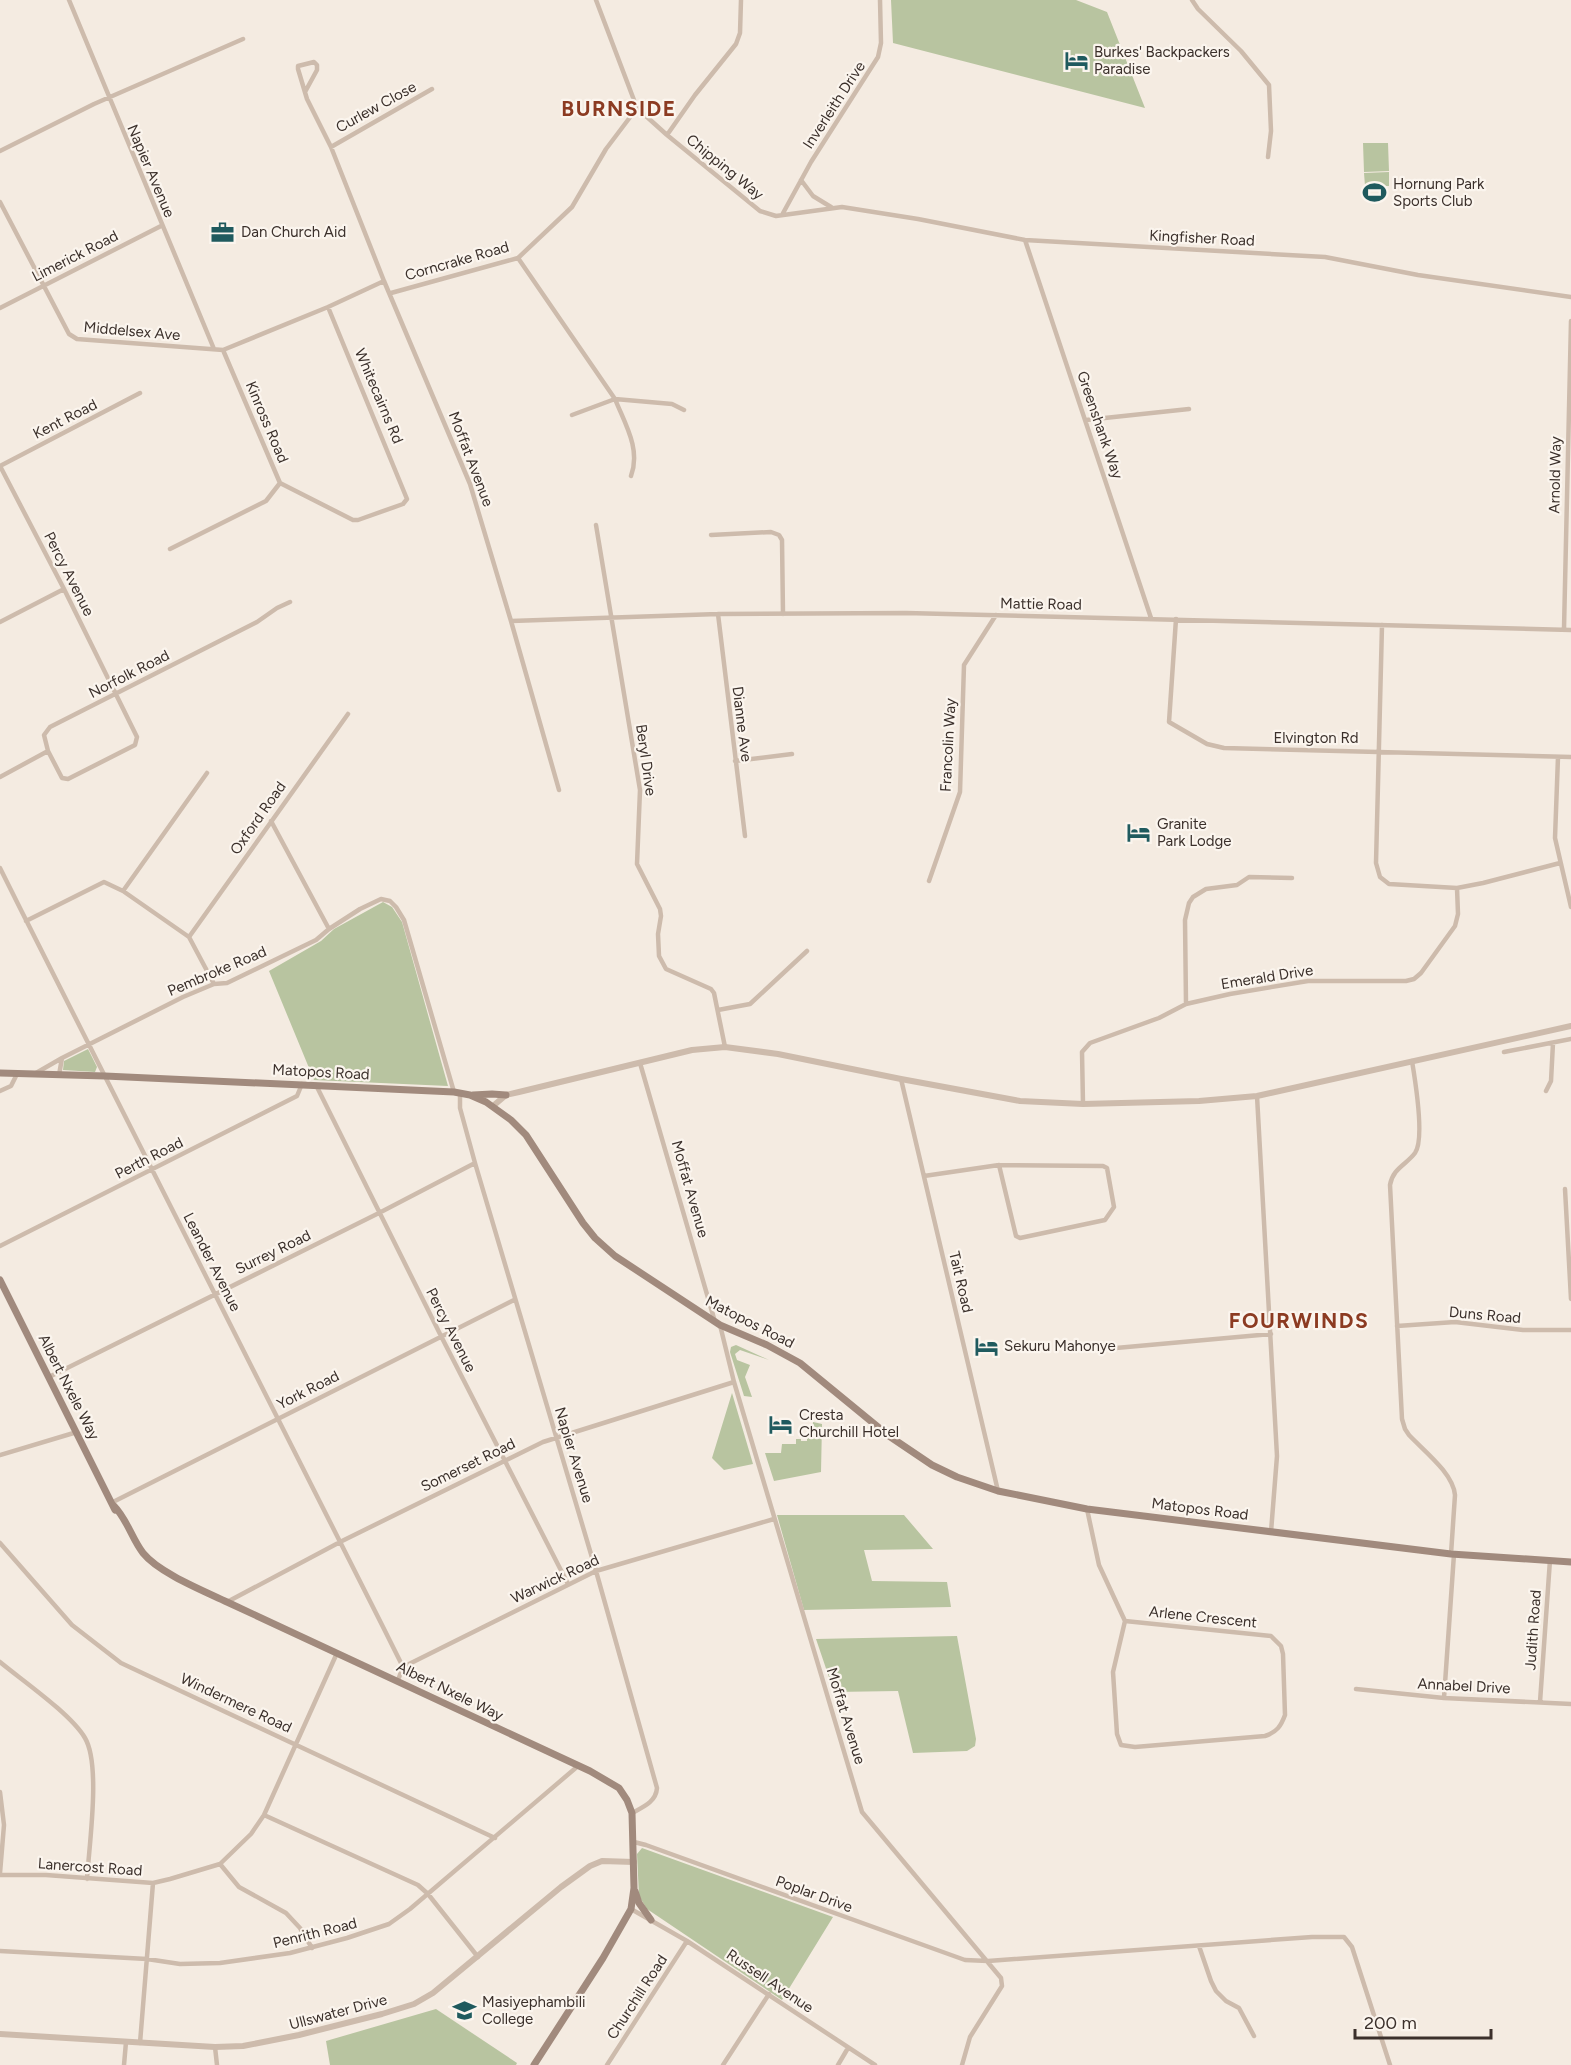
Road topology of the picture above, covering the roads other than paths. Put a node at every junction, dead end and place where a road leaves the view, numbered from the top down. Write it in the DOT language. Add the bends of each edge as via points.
graph roads {
  1 [pos="69,0"];
  2 [pos="596,0"];
  3 [pos="741,0"];
  4 [pos="880,0"];
  5 [pos="1192,0"];
  6 [pos="243,39"];
  7 [pos="432,89"];
  8 [pos="305,92"];
  9 [pos="108,98"];
  10 [pos="637,108"];
  11 [pos="667,135"];
  12 [pos="332,147"];
  13 [pos="0,151"];
  14 [pos="1268,157"];
  15 [pos="801,180"];
  16 [pos="0,202"];
  17 [pos="831,207"];
  18 [pos="782,215"];
  19 [pos="161,226"];
  20 [pos="1025,240"];
  21 [pos="518,258"];
  22 [pos="384,281"];
  23 [pos="42,286"];
  24 [pos="391,292"];
  25 [pos="1571,297"];
  26 [pos="328,307"];
  27 [pos="0,308"];
  28 [pos="1571,321"];
  29 [pos="214,350"];
  30 [pos="223,350"];
  31 [pos="140,393"];
  32 [pos="615,399"];
  33 [pos="1189,409"];
  34 [pos="684,410"];
  35 [pos="572,415"];
  36 [pos="1086,420"];
  37 [pos="0,466"];
  38 [pos="631,476"];
  39 [pos="280,483"];
  40 [pos="1569,501"];
  41 [pos="596,525"];
  42 [pos="711,535"];
  43 [pos="170,549"];
  44 [pos="64,589"];
  45 [pos="290,602"];
  46 [pos="718,614"];
  47 [pos="783,614"];
  48 [pos="996,615"];
  49 [pos="613,618"];
  50 [pos="1151,618"];
  51 [pos="1176,619"];
  52 [pos="511,621"];
  53 [pos="0,622"];
  54 [pos="1382,625"];
  55 [pos="1564,629"];
  56 [pos="1571,630"];
  57 [pos="117,694"];
  58 [pos="348,714"];
  59 [pos="1379,751"];
  60 [pos="48,752"];
  61 [pos="792,754"];
  62 [pos="1558,757"];
  63 [pos="1571,757"];
  64 [pos="735,761"];
  65 [pos="207,773"];
  66 [pos="0,777"];
  67 [pos="559,790"];
  68 [pos="271,821"];
  69 [pos="745,836"];
  70 [pos="1560,863"];
  71 [pos="0,868"];
  72 [pos="1292,878"];
  73 [pos="929,881"];
  74 [pos="1457,888"];
  75 [pos="123,891"];
  76 [pos="1570,897"];
  77 [pos="1571,908"];
  78 [pos="26,921"];
  79 [pos="329,929"];
  80 [pos="189,937"];
  81 [pos="807,951"];
  82 [pos="214,984"];
  83 [pos="1186,1004"];
  84 [pos="718,1010"];
  85 [pos="1571,1026"];
  86 [pos="1571,1039"];
  87 [pos="1553,1043"];
  88 [pos="89,1044"];
  89 [pos="725,1047"];
  90 [pos="1504,1052"];
  91 [pos="62,1058"];
  92 [pos="1412,1061"];
  93 [pos="640,1063"];
  94 [pos="0,1073"];
  95 [pos="17,1074"];
  96 [pos="34,1074"];
  97 [pos="59,1075"];
  98 [pos="105,1076"];
  99 [pos="901,1079"];
  100 [pos="302,1084"];
  101 [pos="316,1085"];
  102 [pos="0,1091"];
  103 [pos="1546,1091"];
  104 [pos="457,1092"];
  105 [pos="470,1095"];
  106 [pos="506,1095"];
  107 [pos="1257,1096"];
  108 [pos="1083,1104"];
  109 [pos="493,1106"];
  110 [pos="475,1163"];
  111 [pos="999,1165"];
  112 [pos="152,1169"];
  113 [pos="924,1176"];
  114 [pos="1565,1189"];
  115 [pos="379,1213"];
  116 [pos="0,1246"];
  117 [pos="0,1280"];
  118 [pos="214,1294"];
  119 [pos="1571,1299"];
  120 [pos="514,1300"];
  121 [pos="718,1324"];
  122 [pos="1397,1326"];
  123 [pos="1571,1330"];
  124 [pos="1271,1334"];
  125 [pos="441,1336"];
  126 [pos="1116,1348"];
  127 [pos="49,1377"];
  128 [pos="734,1382"];
  129 [pos="277,1419"];
  130 [pos="77,1432"];
  131 [pos="556,1438"];
  132 [pos="0,1455"];
  133 [pos="504,1460"];
  134 [pos="998,1491"];
  135 [pos="113,1504"];
  136 [pos="1087,1509"];
  137 [pos="774,1519"];
  138 [pos="1271,1532"];
  139 [pos="342,1541"];
  140 [pos="0,1543"];
  141 [pos="1453,1554"];
  142 [pos="1550,1560"];
  143 [pos="1571,1562"];
  144 [pos="596,1571"];
  145 [pos="568,1584"];
  146 [pos="227,1602"];
  147 [pos="1125,1621"];
  148 [pos="338,1653"];
  149 [pos="0,1662"];
  150 [pos="403,1667"];
  151 [pos="398,1680"];
  152 [pos="1356,1689"];
  153 [pos="1444,1698"];
  154 [pos="1540,1702"];
  155 [pos="1571,1704"];
  156 [pos="296,1744"];
  157 [pos="578,1766"];
  158 [pos="0,1792"];
  159 [pos="632,1813"];
  160 [pos="264,1815"];
  161 [pos="495,1838"];
  162 [pos="634,1842"];
  163 [pos="634,1862"];
  164 [pos="220,1864"];
  165 [pos="0,1874"];
  166 [pos="87,1879"];
  167 [pos="153,1883"];
  168 [pos="634,1888"];
  169 [pos="428,1894"];
  170 [pos="631,1909"];
  171 [pos="651,1920"];
  172 [pos="687,1941"];
  173 [pos="1199,1946"];
  174 [pos="312,1947"];
  175 [pos="0,1951"];
  176 [pos="478,1957"];
  177 [pos="147,1959"];
  178 [pos="988,1961"];
  179 [pos="769,1994"];
  180 [pos="0,2034"];
  181 [pos="1254,2036"];
  182 [pos="126,2042"];
  183 [pos="140,2043"];
  184 [pos="215,2047"];
  185 [pos="848,2048"];
  186 [pos="124,2065"];
  187 [pos="217,2065"];
  188 [pos="534,2065"];
  189 [pos="607,2065"];
  190 [pos="723,2065"];
  191 [pos="838,2065"];
  192 [pos="875,2065"];
  193 [pos="962,2065"];
  194 [pos="1390,2065"];
  1 -- 9 [label="street, Napier Avenue"];
  2 -- 10 [label="street, Chipping Way"];
  3 -- 11 [label="street" via="736,44"];
  4 -- 15 [label="street, Inverleith Drive" via="882,43 878,57"];
  5 -- 14 [label="street" via="1269,85"];
  6 -- 9 [label="street"];
  7 -- 12 [label="street, Curlew Close"];
  8 -- 8 [label="street, Moffat Avenue" via="298,66 314,62 317,69"];
  8 -- 12 [label="street, Moffat Avenue"];
  9 -- 13 [label="street"];
  9 -- 19 [label="street, Napier Avenue"];
  10 -- 11 [label="street, Chipping Way"];
  10 -- 21 [label="street, Corncrake Road" via="606,149 572,207"];
  11 -- 18 [label="street, Chipping Way" via="760,211"];
  12 -- 22 [label="street, Moffat Avenue"];
  15 -- 17 [label="street" via="813,196"];
  15 -- 18 [label="street, Inverleith Drive"];
  16 -- 23 [label="street"];
  17 -- 18 [label="street, Kingfisher Road"];
  17 -- 20 [label="street, Kingfisher Road"];
  19 -- 23 [label="street, Limerick Road"];
  19 -- 29 [label="street, Napier Avenue"];
  20 -- 25 [label="street, Kingfisher Road" via="1325,257"];
  20 -- 36 [label="street, Greenshank Way"];
  21 -- 24 [label="street, Corncrake Road"];
  21 -- 32 [label="street"];
  22 -- 24 [label="street, Moffat Avenue"];
  22 -- 26 [label="street"];
  23 -- 27 [label="street, Limerick Road"];
  23 -- 29 [label="street, Middelsex Ave" via="74,338"];
  24 -- 52 [label="street, Moffat Avenue" via="470,484"];
  26 -- 30 [label="street"];
  26 -- 39 [label="street, Whitecairns Rd" via="407,495 405,503 353,520"];
  28 -- 40 [label="street, Arnold Way"];
  29 -- 30 [label="street"];
  30 -- 39 [label="street, Kinross Road"];
  31 -- 37 [label="street, Kent Road"];
  32 -- 34 [label="street" via="672,404"];
  32 -- 35 [label="street"];
  32 -- 38 [label="street" via="633,446"];
  33 -- 36 [label="street"];
  36 -- 50 [label="street, Greenshank Way"];
  37 -- 44 [label="street, Percy Avenue"];
  39 -- 43 [label="street, Kinross Road" via="266,501"];
  40 -- 55 [label="street, Arnold Way"];
  41 -- 49 [label="street, Beryl Drive"];
  42 -- 47 [label="street" via="779,535"];
  44 -- 53 [label="street"];
  44 -- 57 [label="street, Percy Avenue"];
  45 -- 57 [label="street, Norfolk Road"];
  46 -- 47 [label="street, Mattie Road"];
  46 -- 49 [label="street, Mattie Road"];
  46 -- 64 [label="street, Dianne Ave"];
  47 -- 48 [label="street, Mattie Road"];
  48 -- 50 [label="street, Mattie Road"];
  48 -- 73 [label="street, Francolin Way" via="964,664 960,792"];
  49 -- 52 [label="street, Mattie Road"];
  49 -- 84 [label="street, Beryl Drive" via="640,790 637,864 660,909 659,956 666,969 711,989"];
  50 -- 51 [label="street, Mattie Road"];
  51 -- 54 [label="street, Mattie Road"];
  51 -- 59 [label="street, Elvington Rd" via="1169,722 1207,744 1224,748"];
  52 -- 67 [label="street, Moffat Avenue"];
  54 -- 55 [label="street, Mattie Road"];
  54 -- 59 [label="street"];
  55 -- 56 [label="street, Mattie Road"];
  57 -- 60 [label="street, Norfolk Road" via="50,727 44,735"];
  57 -- 60 [label="street, Percy Avenue" via="137,737 135,745 68,779 62,778"];
  58 -- 68 [label="street, Oxford Road"];
  59 -- 62 [label="street, Elvington Rd"];
  59 -- 74 [label="street" via="1376,863 1380,877 1394,885"];
  60 -- 66 [label="street"];
  61 -- 64 [label="street"];
  62 -- 63 [label="street, Elvington Rd"];
  62 -- 70 [label="street" via="1555,827"];
  64 -- 69 [label="street, Dianne Ave"];
  65 -- 75 [label="street"];
  68 -- 79 [label="street"];
  68 -- 80 [label="street, Oxford Road"];
  70 -- 74 [label="street"];
  70 -- 76 [label="street"];
  71 -- 78 [label="street, Leander Avenue"];
  72 -- 83 [label="street" via="1249,877 1237,885 1206,889 1193,897 1185,920"];
  74 -- 83 [label="street, Emerald Drive" via="1455,926 1414,980 1308,981"];
  75 -- 78 [label="street" via="101,882"];
  75 -- 80 [label="street"];
  76 -- 77 [label="street"];
  78 -- 88 [label="street, Leander Avenue"];
  79 -- 82 [label="street, Pembroke Road" via="316,940 227,983"];
  79 -- 104 [label="street, Pembroke Road" via="381,899 396,907 404,920"];
  80 -- 82 [label="street"];
  81 -- 84 [label="street" via="750,1004"];
  82 -- 88 [label="street, Pembroke Road"];
  83 -- 108 [label="street, Emerald Drive" via="1159,1018 1090,1042 1082,1052"];
  84 -- 89 [label="street, Beryl Drive"];
  85 -- 92 [label="street"];
  86 -- 87 [label="street"];
  87 -- 90 [label="street"];
  87 -- 103 [label="street" via="1551,1081"];
  88 -- 91 [label="street, Pembroke Road"];
  88 -- 98 [label="street, Leander Avenue"];
  89 -- 93 [label="street" via="692,1050"];
  89 -- 99 [label="street"];
  91 -- 96 [label="street, Pembroke Road"];
  91 -- 97 [label="street"];
  92 -- 107 [label="street"];
  92 -- 122 [label="street" via="1419,1144 1393,1175 1390,1185"];
  93 -- 106 [label="street"];
  93 -- 121 [label="street, Moffat Avenue"];
  94 -- 95 [label="main road, Matopos Road"];
  95 -- 96 [label="main road, Matopos Road"];
  95 -- 102 [label="street" via="11,1086"];
  96 -- 97 [label="main road, Matopos Road"];
  97 -- 98 [label="main road, Matopos Road"];
  98 -- 100 [label="main road, Matopos Road"];
  98 -- 112 [label="street, Leander Avenue"];
  99 -- 108 [label="street" via="1020,1101"];
  99 -- 113 [label="street, Tait Road"];
  100 -- 101 [label="main road, Matopos Road"];
  100 -- 112 [label="street, Perth Road" via="297,1096"];
  101 -- 104 [label="main road, Matopos Road"];
  101 -- 115 [label="street, Percy Avenue"];
  104 -- 105 [label="main road, Matopos Road"];
  104 -- 110 [label="street, Napier Avenue"];
  105 -- 106 [label="main road"];
  105 -- 109 [label="main road, Matopos Road"];
  106 -- 109 [label="street"];
  107 -- 108 [label="street"];
  107 -- 124 [label="street"];
  109 -- 121 [label="main road, Matopos Road" via="525,1135 595,1238 615,1256"];
  110 -- 115 [label="street, Surrey Road"];
  110 -- 120 [label="street, Napier Avenue"];
  111 -- 111 [label="street" via="1102,1166 1107,1168 1114,1207 1105,1220 1020,1238 1016,1236"];
  111 -- 113 [label="street"];
  112 -- 116 [label="street, Perth Road"];
  112 -- 118 [label="street, Leander Avenue"];
  113 -- 134 [label="street, Tait Road"];
  114 -- 119 [label="street"];
  115 -- 118 [label="street, Surrey Road"];
  115 -- 125 [label="street, Percy Avenue"];
  117 -- 127 [label="main road, Albert Nxele Way"];
  118 -- 127 [label="street, Surrey Road"];
  118 -- 129 [label="street, Leander Avenue"];
  120 -- 125 [label="street, York Road"];
  120 -- 131 [label="street, Napier Avenue"];
  121 -- 128 [label="street, Moffat Avenue"];
  121 -- 134 [label="main road, Matopos Road" via="800,1363 889,1436 932,1465"];
  122 -- 123 [label="street, Duns Road" via="1455,1322 1523,1330"];
  122 -- 141 [label="street" via="1402,1419 1405,1429 1454,1487"];
  124 -- 126 [label="street"];
  124 -- 138 [label="street" via="1277,1456"];
  125 -- 129 [label="street, York Road"];
  125 -- 133 [label="street, Percy Avenue"];
  127 -- 130 [label="main road, Albert Nxele Way"];
  128 -- 131 [label="street, Somerset Road"];
  128 -- 137 [label="street, Moffat Avenue"];
  129 -- 135 [label="street, York Road"];
  129 -- 139 [label="street, Leander Avenue"];
  130 -- 132 [label="street"];
  130 -- 135 [label="main road, Albert Nxele Way"];
  131 -- 133 [label="street, Somerset Road"];
  131 -- 144 [label="street, Napier Avenue"];
  133 -- 139 [label="street, Somerset Road"];
  133 -- 145 [label="street, Percy Avenue"];
  134 -- 136 [label="main road, Matopos Road"];
  135 -- 146 [label="main road, Albert Nxele Way" via="148,1563"];
  136 -- 138 [label="main road, Matopos Road"];
  136 -- 147 [label="street" via="1099,1564"];
  137 -- 144 [label="street, Warwick Road"];
  137 -- 178 [label="street, Moffat Avenue" via="862,1812"];
  138 -- 141 [label="main road, Matopos Road"];
  139 -- 146 [label="street, Somerset Road"];
  139 -- 150 [label="street, Leander Avenue"];
  140 -- 156 [label="street, Windermere Road" via="66,1618 121,1663"];
  141 -- 142 [label="main road, Matopos Road"];
  141 -- 153 [label="street"];
  142 -- 143 [label="main road, Matopos Road"];
  142 -- 154 [label="street, Judith Road"];
  144 -- 145 [label="street, Warwick Road"];
  144 -- 159 [label="street, Napier Avenue" via="657,1788 650,1803"];
  145 -- 150 [label="street, Warwick Road"];
  146 -- 148 [label="main road, Albert Nxele Way"];
  147 -- 147 [label="street, Arlene Crescent" via="1113,1672 1120,1745 1265,1736 1277,1730 1285,1715 1283,1654 1271,1636"];
  148 -- 151 [label="main road, Albert Nxele Way"];
  148 -- 156 [label="street, Lanercost Road"];
  149 -- 166 [label="street" via="77,1727 90,1747 94,1767"];
  150 -- 151 [label="street"];
  151 -- 157 [label="main road, Albert Nxele Way"];
  152 -- 153 [label="street, Annabel Drive"];
  153 -- 154 [label="street, Annabel Drive"];
  154 -- 155 [label="street, Annabel Drive"];
  156 -- 160 [label="street, Lanercost Road"];
  156 -- 161 [label="street, Windermere Road"];
  157 -- 159 [label="main road, Albert Nxele Way" via="619,1788"];
  157 -- 161 [label="street, Penrith Road"];
  158 -- 165 [label="street" via="4,1825"];
  159 -- 162 [label="main road, Albert Nxele Way"];
  160 -- 164 [label="street, Lanercost Road" via="251,1834"];
  160 -- 169 [label="street" via="418,1885"];
  161 -- 169 [label="street, Penrith Road"];
  162 -- 163 [label="main road, Albert Nxele Way"];
  162 -- 178 [label="street, Poplar Drive" via="957,1958"];
  163 -- 168 [label="main road, Albert Nxele Way"];
  163 -- 176 [label="street, Ullswater Drive" via="602,1861 590,1866"];
  164 -- 167 [label="street, Lanercost Road"];
  164 -- 174 [label="street" via="239,1887 286,1913"];
  165 -- 166 [label="street, Lanercost Road"];
  166 -- 167 [label="street, Lanercost Road"];
  167 -- 177 [label="street"];
  168 -- 170 [label="main road, Albert Nxele Way"];
  168 -- 171 [label="main road"];
  169 -- 174 [label="street, Penrith Road" via="389,1924"];
  169 -- 176 [label="street"];
  170 -- 171 [label="street, Russell Avenue"];
  170 -- 188 [label="main road"];
  171 -- 172 [label="street, Russell Avenue"];
  172 -- 179 [label="street, Russell Avenue"];
  172 -- 189 [label="street, Churchill Road"];
  173 -- 178 [label="street, Poplar Drive"];
  173 -- 181 [label="street" via="1216,1991 1239,2008"];
  173 -- 194 [label="street, Poplar Drive" via="1312,1937 1347,1939"];
  174 -- 177 [label="street, Penrith Road" via="220,1963 180,1964"];
  175 -- 177 [label="street, Penrith Road"];
  176 -- 184 [label="street, Ullswater Drive" via="414,2004 273,2041"];
  177 -- 183 [label="street"];
  178 -- 193 [label="street, Moffat Avenue" via="1001,1978 1002,1986 970,2037"];
  179 -- 185 [label="street, Russell Avenue"];
  179 -- 190 [label="street"];
  180 -- 182 [label="street, Ullswater Drive"];
  182 -- 183 [label="street, Ullswater Drive"];
  182 -- 186 [label="street"];
  183 -- 184 [label="street, Ullswater Drive"];
  184 -- 187 [label="street"];
  185 -- 191 [label="street"];
  185 -- 192 [label="street, Russell Avenue"];
}
